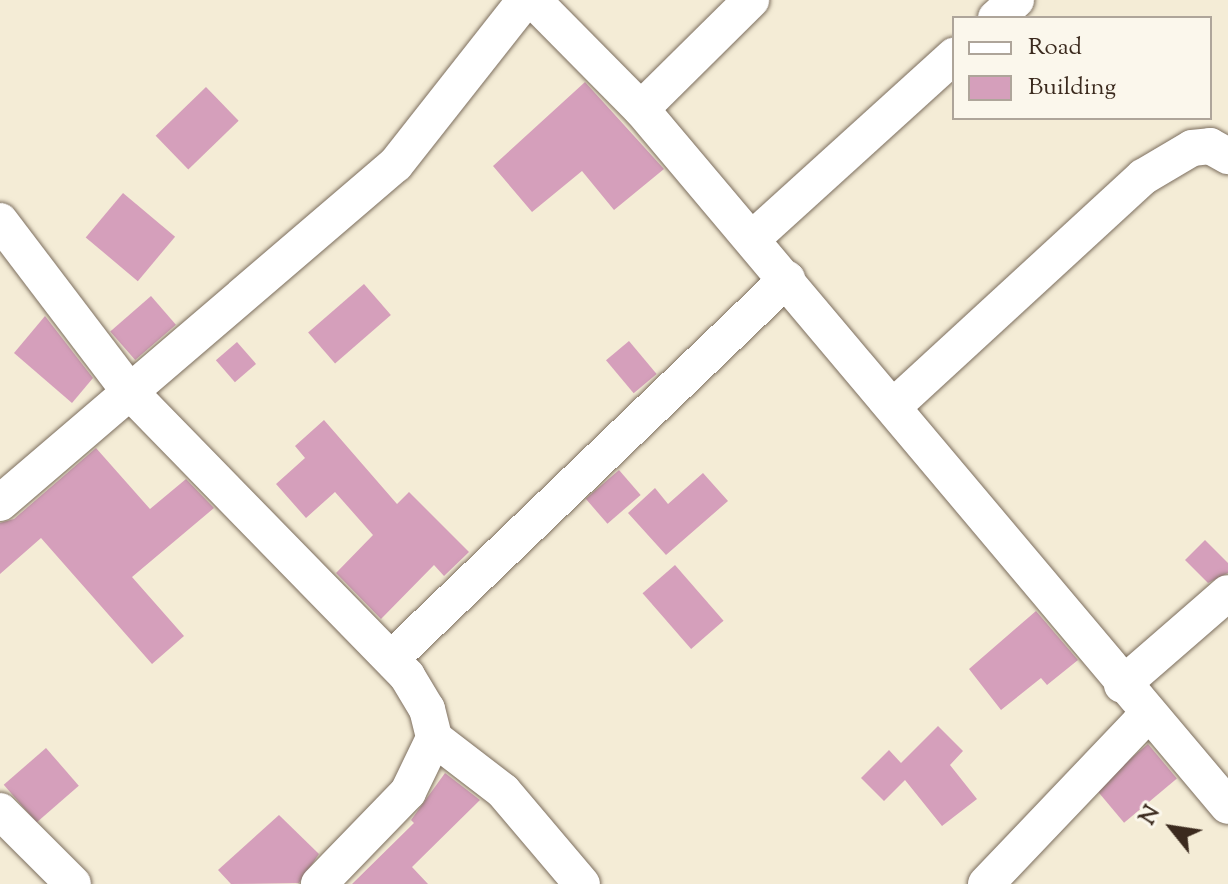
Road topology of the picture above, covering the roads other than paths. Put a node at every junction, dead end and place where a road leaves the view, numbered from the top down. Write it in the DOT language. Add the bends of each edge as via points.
graph roads {
  1 [pos="525,0"];
  2 [pos="533,0"];
  3 [pos="751,0"];
  4 [pos="1016,0"];
  5 [pos="998,16"];
  6 [pos="952,58"];
  7 [pos="641,109"];
  8 [pos="1228,156"];
  9 [pos="0,221"];
  10 [pos="752,239"];
  11 [pos="787,279"];
  12 [pos="130,392"];
  13 [pos="895,405"];
  14 [pos="0,503"];
  15 [pos="1228,593"];
  16 [pos="391,659"];
  17 [pos="1122,685"];
  18 [pos="1148,714"];
  19 [pos="434,738"];
  20 [pos="1228,806"];
  21 [pos="0,811"];
  22 [pos="73,884"];
  23 [pos="319,884"];
  24 [pos="582,884"];
  25 [pos="986,884"];
  1 -- 12 [label="street" via="396,164"];
  2 -- 7 [label="street"];
  3 -- 7 [label="street"];
  4 -- 5 [label="street"];
  6 -- 10 [label="street"];
  7 -- 10 [label="street"];
  8 -- 13 [label="street" via="1210,146 1192,148 1143,177"];
  9 -- 12 [label="street"];
  10 -- 11 [label="street"];
  11 -- 13 [label="street"];
  11 -- 16 [label="street"];
  12 -- 14 [label="street"];
  12 -- 16 [label="street"];
  13 -- 17 [label="street"];
  15 -- 17 [label="street"];
  16 -- 19 [label="street" via="427,709"];
  17 -- 18 [label="street"];
  18 -- 20 [label="street"];
  18 -- 25 [label="street"];
  19 -- 23 [label="street" via="408,792"];
  19 -- 24 [label="street" via="503,791"];
  21 -- 22 [label="street"];
}
